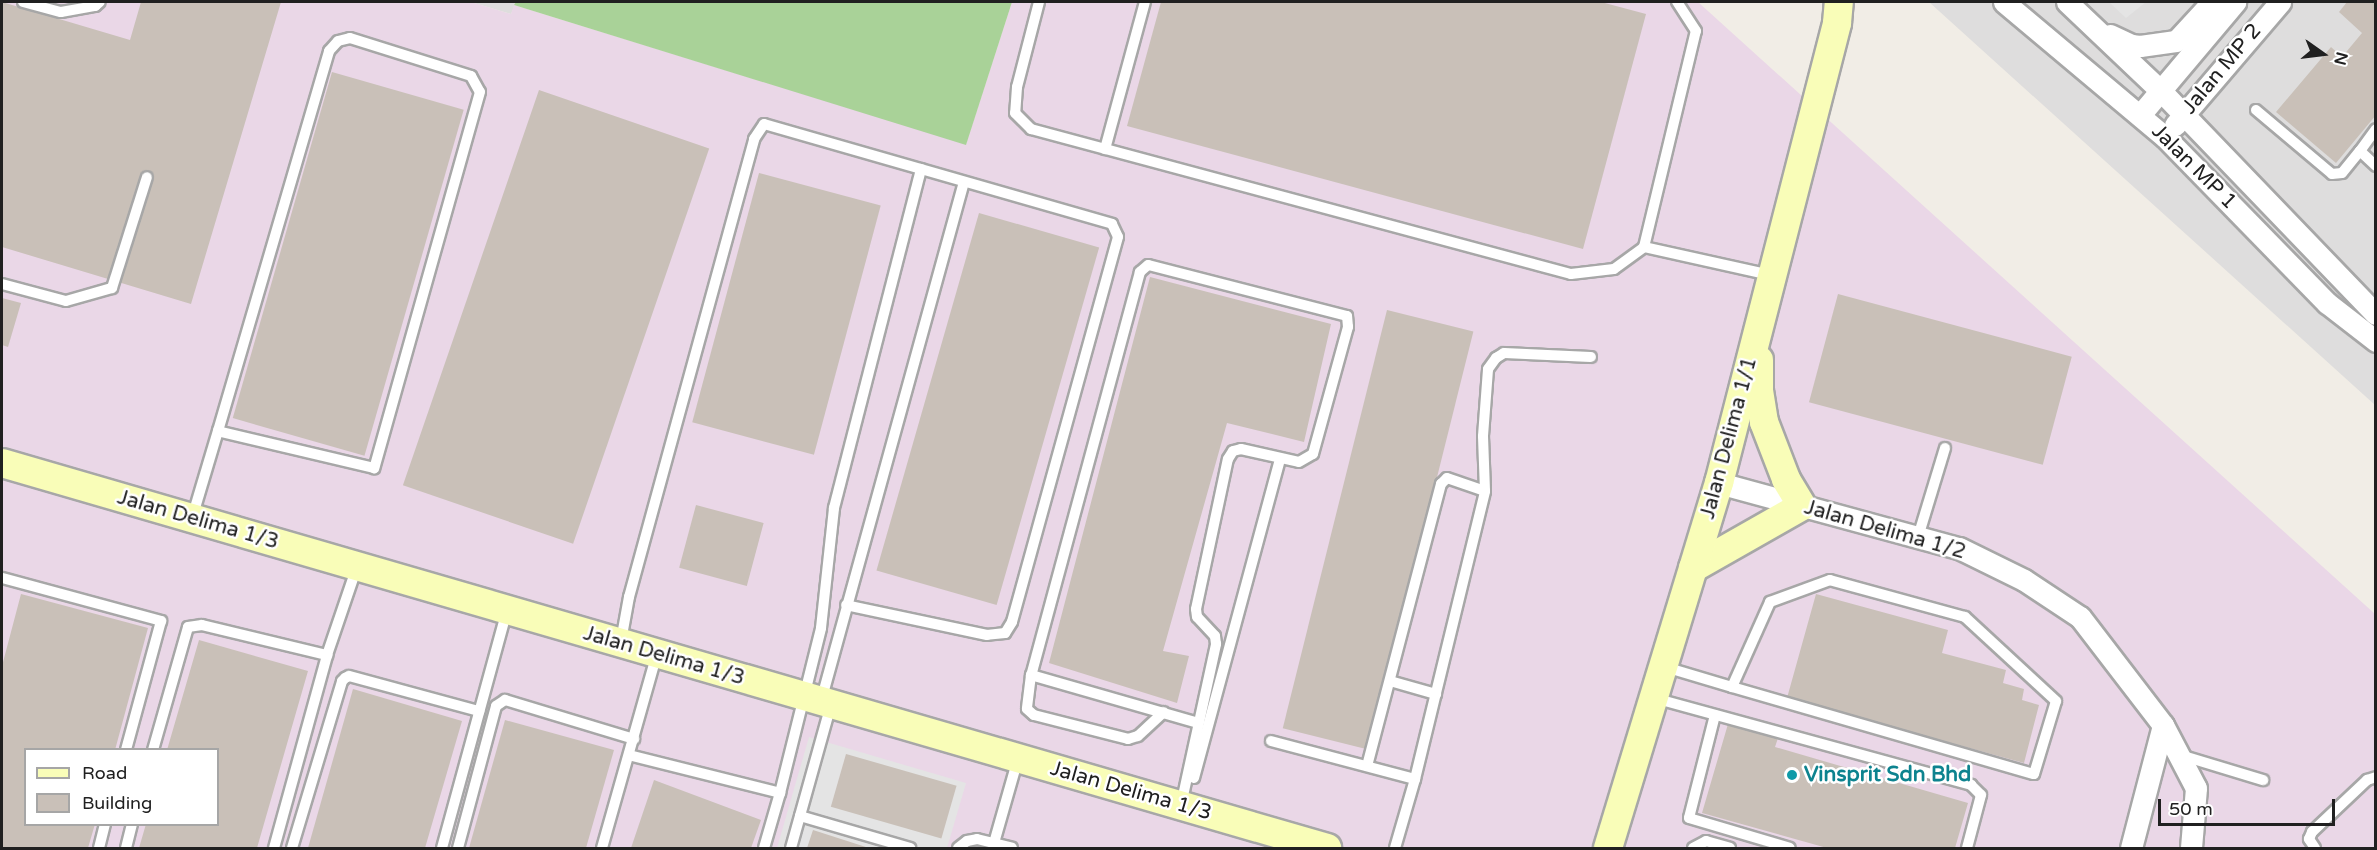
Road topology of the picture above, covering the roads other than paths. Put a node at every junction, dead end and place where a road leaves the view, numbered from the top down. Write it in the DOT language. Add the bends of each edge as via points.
graph roads {
  1 [pos="24,2"];
  2 [pos="100,2"];
  3 [pos="1039,2"];
  4 [pos="1145,2"];
  5 [pos="1677,2"];
  6 [pos="2004,2"];
  7 [pos="2067,2"];
  8 [pos="2212,2"];
  9 [pos="2235,2"];
  10 [pos="2280,2"];
  11 [pos="1841,9"];
  12 [pos="2093,27"];
  13 [pos="2162,92"];
  14 [pos="2256,110"];
  15 [pos="2140,115"];
  16 [pos="2184,115"];
  17 [pos="2376,129"];
  18 [pos="2165,137"];
  19 [pos="1105,149"];
  20 [pos="2360,151"];
  21 [pos="2374,161"];
  22 [pos="921,169"];
  23 [pos="147,177"];
  24 [pos="964,182"];
  25 [pos="1644,247"];
  26 [pos="1770,275"];
  27 [pos="2,284"];
  28 [pos="2376,314"];
  29 [pos="1758,325"];
  30 [pos="2376,341"];
  31 [pos="1591,357"];
  32 [pos="218,431"];
  33 [pos="1945,448"];
  34 [pos="1280,460"];
  35 [pos="2,463"];
  36 [pos="1719,483"];
  37 [pos="1485,491"];
  38 [pos="1802,506"];
  39 [pos="191,518"];
  40 [pos="1918,537"];
  41 [pos="357,567"];
  42 [pos="1693,568"];
  43 [pos="2,578"];
  44 [pos="846,604"];
  45 [pos="507,610"];
  46 [pos="620,643"];
  47 [pos="657,654"];
  48 [pos="327,655"];
  49 [pos="1663,667"];
  50 [pos="1031,675"];
  51 [pos="1390,681"];
  52 [pos="1732,687"];
  53 [pos="1436,694"];
  54 [pos="1654,698"];
  55 [pos="819,701"];
  56 [pos="479,711"];
  57 [pos="1164,712"];
  58 [pos="1715,715"];
  59 [pos="1198,723"];
  60 [pos="2163,725"];
  61 [pos="634,739"];
  62 [pos="1271,741"];
  63 [pos="127,748"];
  64 [pos="154,748"];
  65 [pos="2157,748"];
  66 [pos="2178,754"];
  67 [pos="629,755"];
  68 [pos="1018,759"];
  69 [pos="1367,766"];
  70 [pos="2376,777"];
  71 [pos="1415,779"];
  72 [pos="2262,780"];
  73 [pos="780,793"];
  74 [pos="1184,807"];
  75 [pos="800,816"];
  76 [pos="105,826"];
  77 [pos="132,826"];
  78 [pos="1611,838"];
  79 [pos="994,843"];
  80 [pos="99,849"];
  81 [pos="126,849"];
  82 [pos="274,849"];
  83 [pos="292,849"];
  84 [pos="442,849"];
  85 [pos="458,849"];
  86 [pos="602,849"];
  87 [pos="764,849"];
  88 [pos="791,849"];
  89 [pos="910,849"];
  90 [pos="958,849"];
  91 [pos="1012,849"];
  92 [pos="1327,849"];
  93 [pos="1395,849"];
  94 [pos="1590,849"];
  95 [pos="1693,849"];
  96 [pos="1730,849"];
  97 [pos="1790,849"];
  98 [pos="1967,849"];
  99 [pos="2132,849"];
  100 [pos="2190,849"];
  101 [pos="2315,849"];
  1 -- 2 [label="lane" via="62,12"];
  3 -- 19 [label="lane" via="1017,87 1015,113 1031,129"];
  4 -- 19 [label="lane"];
  5 -- 25 [label="lane" via="1696,31"];
  6 -- 15 [label="street, Jalan MP 1"];
  7 -- 12 [label="street, Jalan MP 1"];
  8 -- 12 [label="street" via="2176,41 2131,45"];
  9 -- 13 [label="street, Jalan MP 2"];
  10 -- 16 [label="street, Jalan MP 2"];
  11 -- 26 [label="street, Jalan Delima 1/1"];
  12 -- 13 [label="street, Jalan MP 1"];
  13 -- 15 [label="street, Jalan MP 2"];
  13 -- 16 [label="street, Jalan MP 1"];
  14 -- 20 [label="lane" via="2332,174 2342,173"];
  15 -- 18 [label="street, Jalan MP 1"];
  16 -- 18 [label="street, Jalan MP 2"];
  16 -- 28 [label="street, Jalan MP 1"];
  17 -- 20 [label="lane"];
  18 -- 30 [label="street, Jalan MP 1" via="2327,303"];
  19 -- 25 [label="lane" via="1571,274 1614,269"];
  20 -- 21 [label="lane"];
  22 -- 24 [label="lane"];
  22 -- 46 [label="lane" via="764,124 754,139 629,597"];
  22 -- 55 [label="lane" via="834,508 821,628"];
  23 -- 27 [label="lane" via="112,288 66,301"];
  24 -- 44 [label="lane"];
  24 -- 44 [label="lane" via="1112,224 1118,237 1012,622 1005,633 987,635"];
  25 -- 26 [label="lane"];
  26 -- 29 [label="street, Jalan Delima 1/1"];
  29 -- 36 [label="street, Jalan Delima 1/1"];
  29 -- 38 [label="street" via="1759,391 1764,422 1786,479"];
  31 -- 37 [label="lane" via="1504,353 1496,358 1488,369 1483,436"];
  32 -- 32 [label="lane" via="329,51 338,41 350,38 471,76 480,92 374,468"];
  32 -- 39 [label="lane"];
  33 -- 40 [label="lane"];
  34 -- 50 [label="lane" via="1299,462 1313,454 1348,327 1347,316 1148,265 1140,272"];
  34 -- 59 [label="lane" via="1241,449 1233,451 1228,459 1196,609 1197,616 1215,636 1216,644"];
  34 -- 74 [label="lane"];
  35 -- 39 [label="street, Jalan Delima 1/3"];
  36 -- 38 [label="street, Jalan Delima 1/2"];
  36 -- 42 [label="street, Jalan Delima 1/1"];
  37 -- 51 [label="lane" via="1447,478 1440,484"];
  37 -- 53 [label="lane"];
  38 -- 40 [label="street, Jalan Delima 1/2"];
  38 -- 42 [label="street"];
  39 -- 41 [label="street, Jalan Delima 1/3"];
  40 -- 60 [label="street, Jalan Delima 1/2" via="1959,548 2024,580 2080,617"];
  41 -- 45 [label="street, Jalan Delima 1/3"];
  41 -- 48 [label="lane"];
  42 -- 49 [label="street, Jalan Delima 1/1"];
  43 -- 63 [label="lane" via="161,621"];
  44 -- 55 [label="lane"];
  45 -- 46 [label="street, Jalan Delima 1/3"];
  45 -- 56 [label="lane"];
  46 -- 47 [label="street, Jalan Delima 1/3"];
  47 -- 55 [label="street, Jalan Delima 1/3"];
  47 -- 61 [label="lane"];
  48 -- 64 [label="lane" via="202,625 188,627"];
  48 -- 82 [label="lane"];
  49 -- 52 [label="lane"];
  49 -- 54 [label="street, Jalan Delima 1/1"];
  50 -- 57 [label="lane"];
  50 -- 57 [label="lane" via="1027,708 1034,715 1128,739 1138,736"];
  51 -- 53 [label="lane"];
  51 -- 69 [label="lane"];
  52 -- 52 [label="lane" via="1770,602 1830,579 1965,616 2056,701 2034,774"];
  53 -- 71 [label="lane"];
  54 -- 58 [label="lane"];
  54 -- 78 [label="street, Jalan Delima 1/1"];
  55 -- 68 [label="street, Jalan Delima 1/3"];
  55 -- 73 [label="lane"];
  55 -- 75 [label="lane"];
  56 -- 83 [label="lane" via="345,678"];
  56 -- 84 [label="lane"];
  57 -- 59 [label="lane"];
  58 -- 97 [label="lane" via="1689,818"];
  58 -- 98 [label="lane" via="1971,785 1982,795"];
  59 -- 74 [label="lane"];
  60 -- 65 [label="street"];
  60 -- 66 [label="street, Jalan Delima 1/2"];
  61 -- 67 [label="lane"];
  61 -- 85 [label="lane" via="505,700 496,706"];
  62 -- 69 [label="lane"];
  65 -- 66 [label="lane"];
  65 -- 99 [label="street"];
  66 -- 72 [label="lane"];
  66 -- 100 [label="street, Jalan Delima 1/2" via="2196,788"];
  67 -- 73 [label="lane"];
  67 -- 86 [label="lane"];
  68 -- 74 [label="street, Jalan Delima 1/3"];
  68 -- 79 [label="lane"];
  69 -- 71 [label="lane"];
  70 -- 101 [label="lane" via="2367,780 2312,832 2309,839"];
  71 -- 93 [label="lane"];
  73 -- 87 [label="lane"];
  74 -- 92 [label="street, Jalan Delima 1/3"];
  75 -- 88 [label="lane"];
  75 -- 89 [label="lane"];
  76 -- 80 [label="lane"];
  77 -- 81 [label="lane"];
  78 -- 94 [label="street"];
  79 -- 90 [label="lane" via="977,839"];
  79 -- 91 [label="lane"];
  95 -- 96 [label="lane" via="1706,841"];
}
